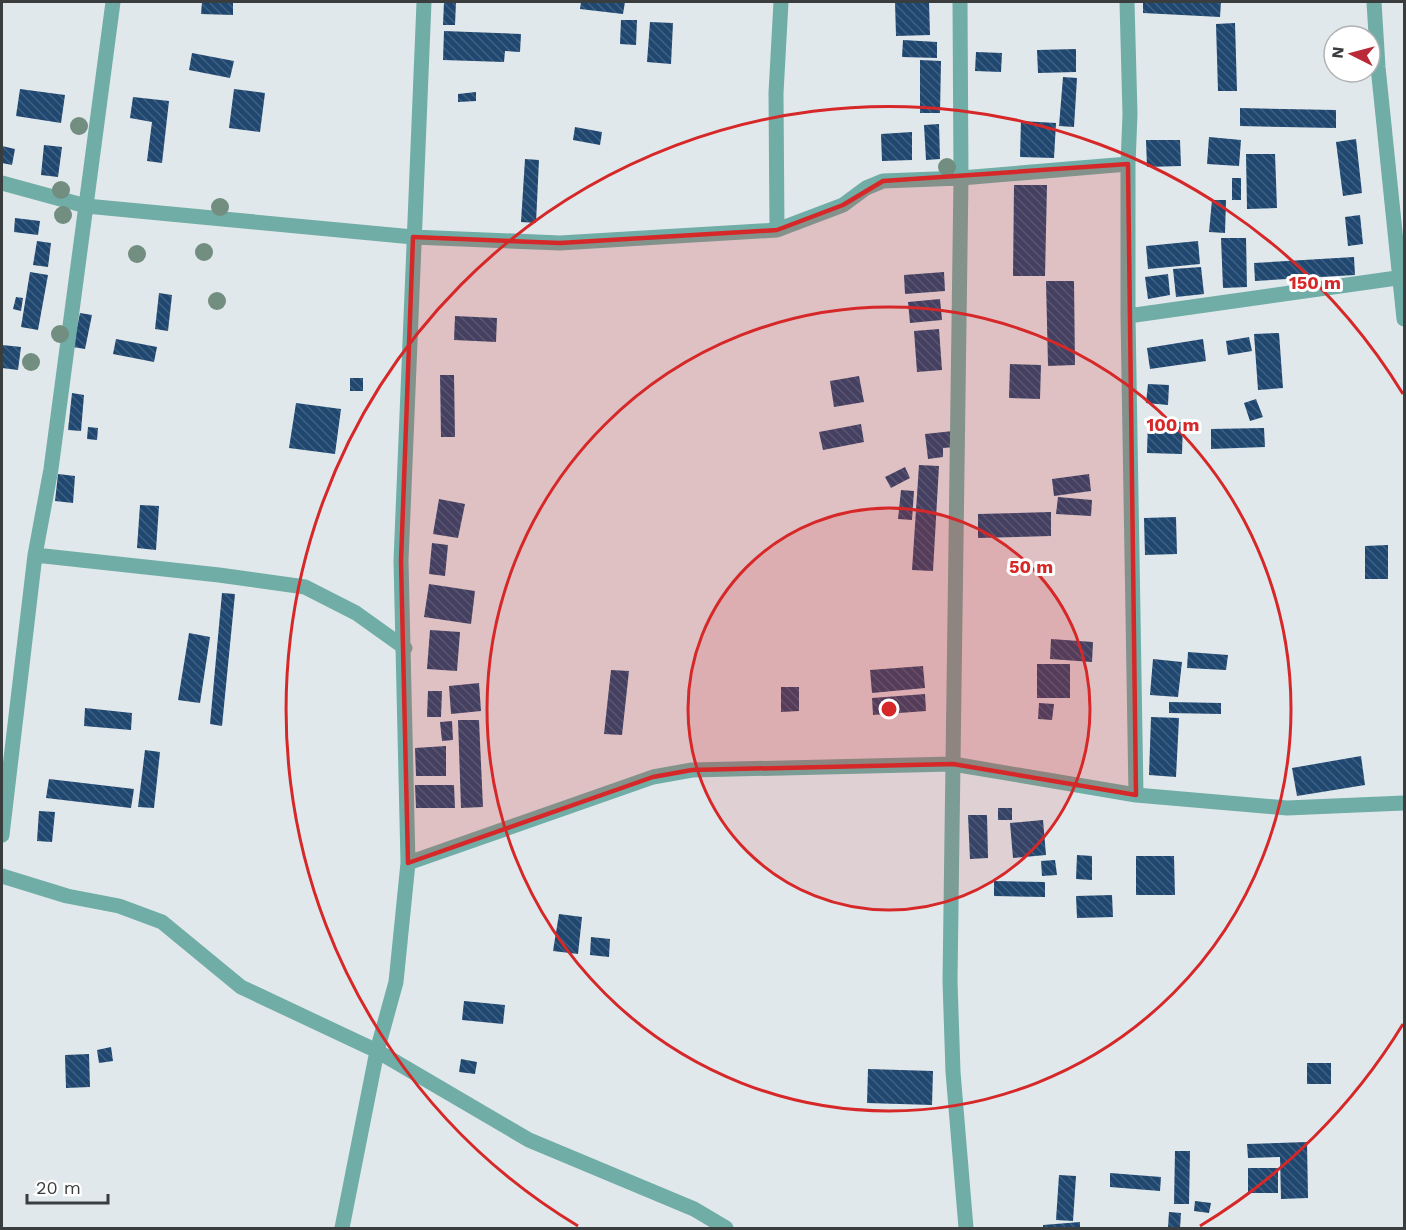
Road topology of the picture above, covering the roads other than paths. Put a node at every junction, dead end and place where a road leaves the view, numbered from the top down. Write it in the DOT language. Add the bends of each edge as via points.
graph roads {
  1 [pos="113,2"];
  2 [pos="424,2"];
  3 [pos="780,2"];
  4 [pos="960,2"];
  5 [pos="1128,2"];
  6 [pos="1374,2"];
  7 [pos="1128,164"];
  8 [pos="961,178"];
  9 [pos="2,183"];
  10 [pos="86,206"];
  11 [pos="777,230"];
  12 [pos="413,237"];
  13 [pos="1402,278"];
  14 [pos="1128,316"];
  15 [pos="1404,319"];
  16 [pos="35,555"];
  17 [pos="405,648"];
  18 [pos="953,764"];
  19 [pos="1136,795"];
  20 [pos="1404,803"];
  21 [pos="2,835"];
  22 [pos="408,863"];
  23 [pos="2,876"];
  24 [pos="377,1051"];
  25 [pos="342,1228"];
  26 [pos="726,1228"];
  27 [pos="966,1228"];
  1 -- 10 [label="street"];
  2 -- 12 [label="street"];
  3 -- 11 [label="street"];
  4 -- 8 [label="street"];
  5 -- 7 [label="street"];
  6 -- 13 [label="street"];
  7 -- 8 [label="street"];
  7 -- 14 [label="street"];
  8 -- 11 [label="street" via="883,180 843,205"];
  8 -- 18 [label="street"];
  9 -- 10 [label="street"];
  10 -- 12 [label="street"];
  10 -- 16 [label="street" via="51,470"];
  11 -- 12 [label="street" via="560,243"];
  12 -- 17 [label="street" via="401,561"];
  13 -- 14 [label="street"];
  13 -- 15 [label="street"];
  14 -- 19 [label="street"];
  16 -- 17 [label="street" via="305,587 356,613"];
  16 -- 21 [label="street"];
  17 -- 22 [label="street"];
  18 -- 19 [label="street"];
  18 -- 22 [label="street" via="692,770 652,777"];
  18 -- 27 [label="street" via="950,992"];
  19 -- 20 [label="street" via="1287,808"];
  22 -- 24 [label="street" via="396,982"];
  23 -- 24 [label="street" via="119,906 162,922 241,987"];
  24 -- 25 [label="street"];
  24 -- 26 [label="street" via="529,1140 694,1209"];
}
